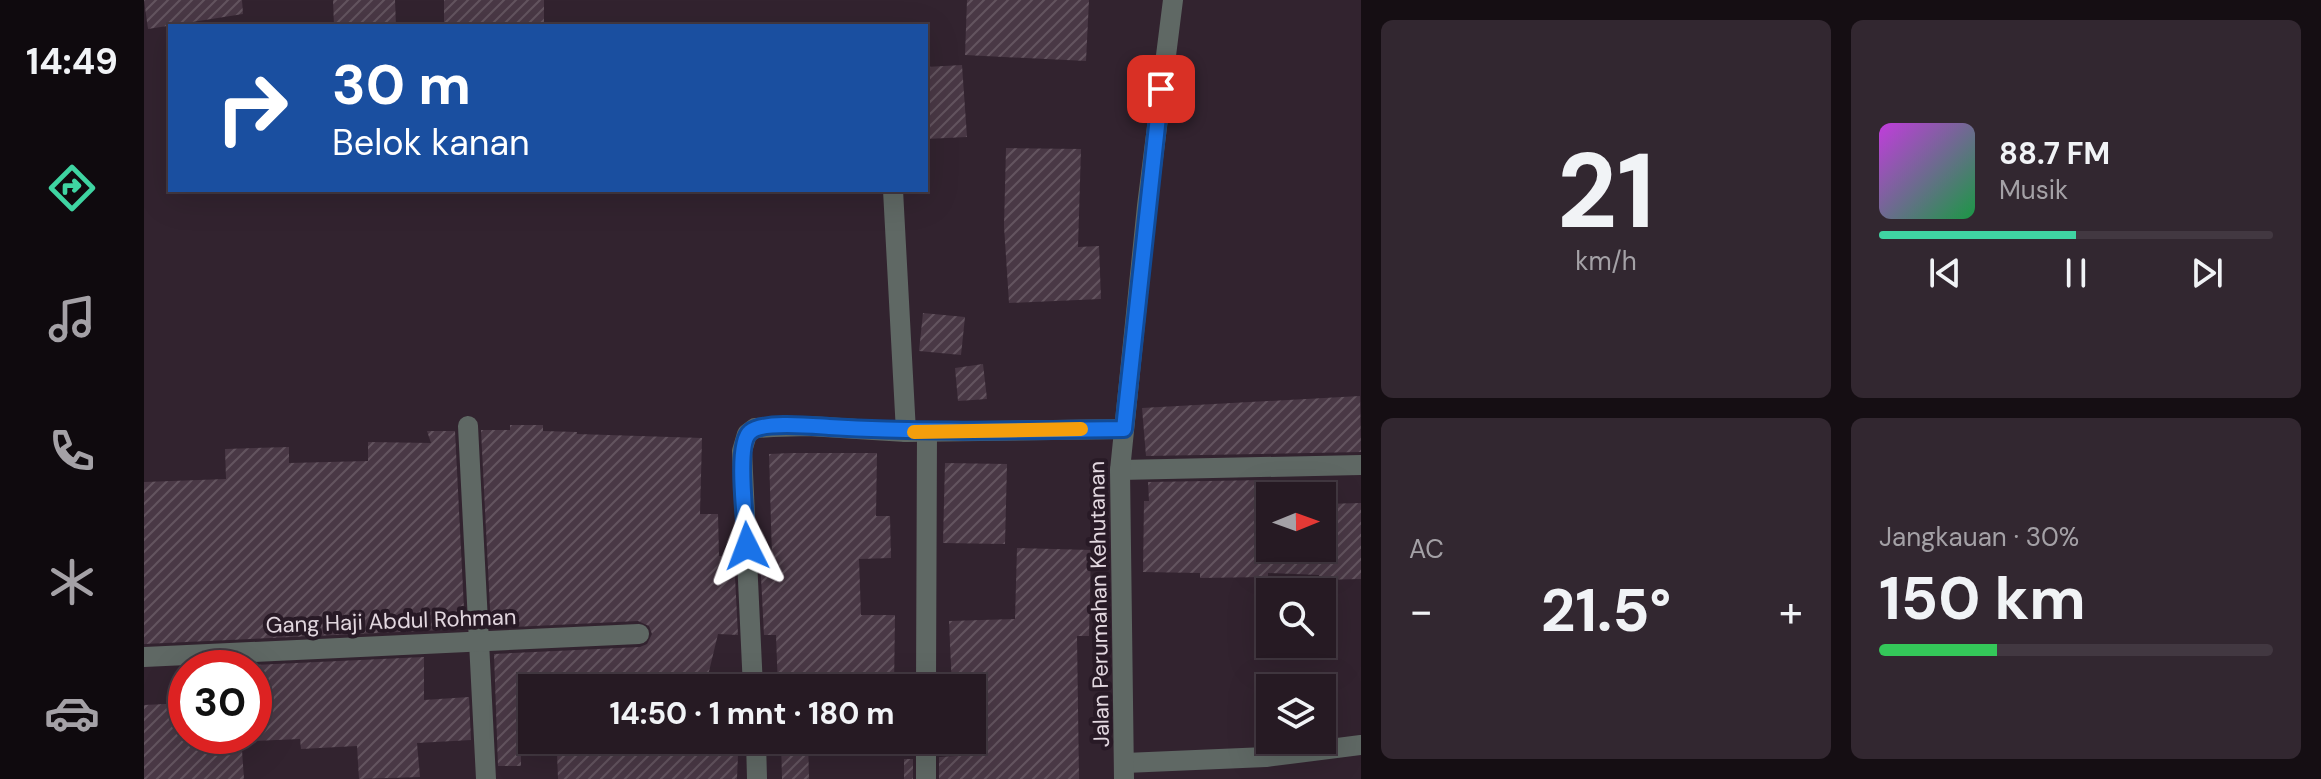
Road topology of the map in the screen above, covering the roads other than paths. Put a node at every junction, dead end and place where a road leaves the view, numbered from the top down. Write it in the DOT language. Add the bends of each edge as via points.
graph roads {
  1 [pos="1173,0"];
  2 [pos="893,192"];
  3 [pos="468,426"];
  4 [pos="1124,429"];
  5 [pos="906,432"];
  6 [pos="927,432"];
  7 [pos="1361,465"];
  8 [pos="1120,470"];
  9 [pos="639,634"];
  10 [pos="480,641"];
  11 [pos="144,657"];
  12 [pos="752,674"];
  13 [pos="926,674"];
  14 [pos="1361,745"];
  15 [pos="756,754"];
  16 [pos="926,754"];
  17 [pos="1124,771"];
  18 [pos="486,779"];
  19 [pos="757,779"];
  20 [pos="926,779"];
  1 -- 4 [label="street, Jalan Perumahan Kehutanan"];
  2 -- 5 [label="street"];
  3 -- 10 [label="street"];
  4 -- 6 [label="street"];
  4 -- 8 [label="street, Jalan Perumahan Kehutanan"];
  5 -- 6 [label="street"];
  5 -- 12 [label="street" via="808,426 755,428 747,434 742,451"];
  6 -- 13 [label="street"];
  7 -- 8 [label="street"];
  8 -- 17 [label="street, Jalan Perumahan Kehutanan"];
  9 -- 10 [label="street, Gang Haji Abdul Rohman"];
  10 -- 11 [label="street, Gang Haji Abdul Rohman"];
  10 -- 18 [label="street"];
  14 -- 17 [label="street"];
  15 -- 19 [label="street"];
  16 -- 20 [label="street"];
}
